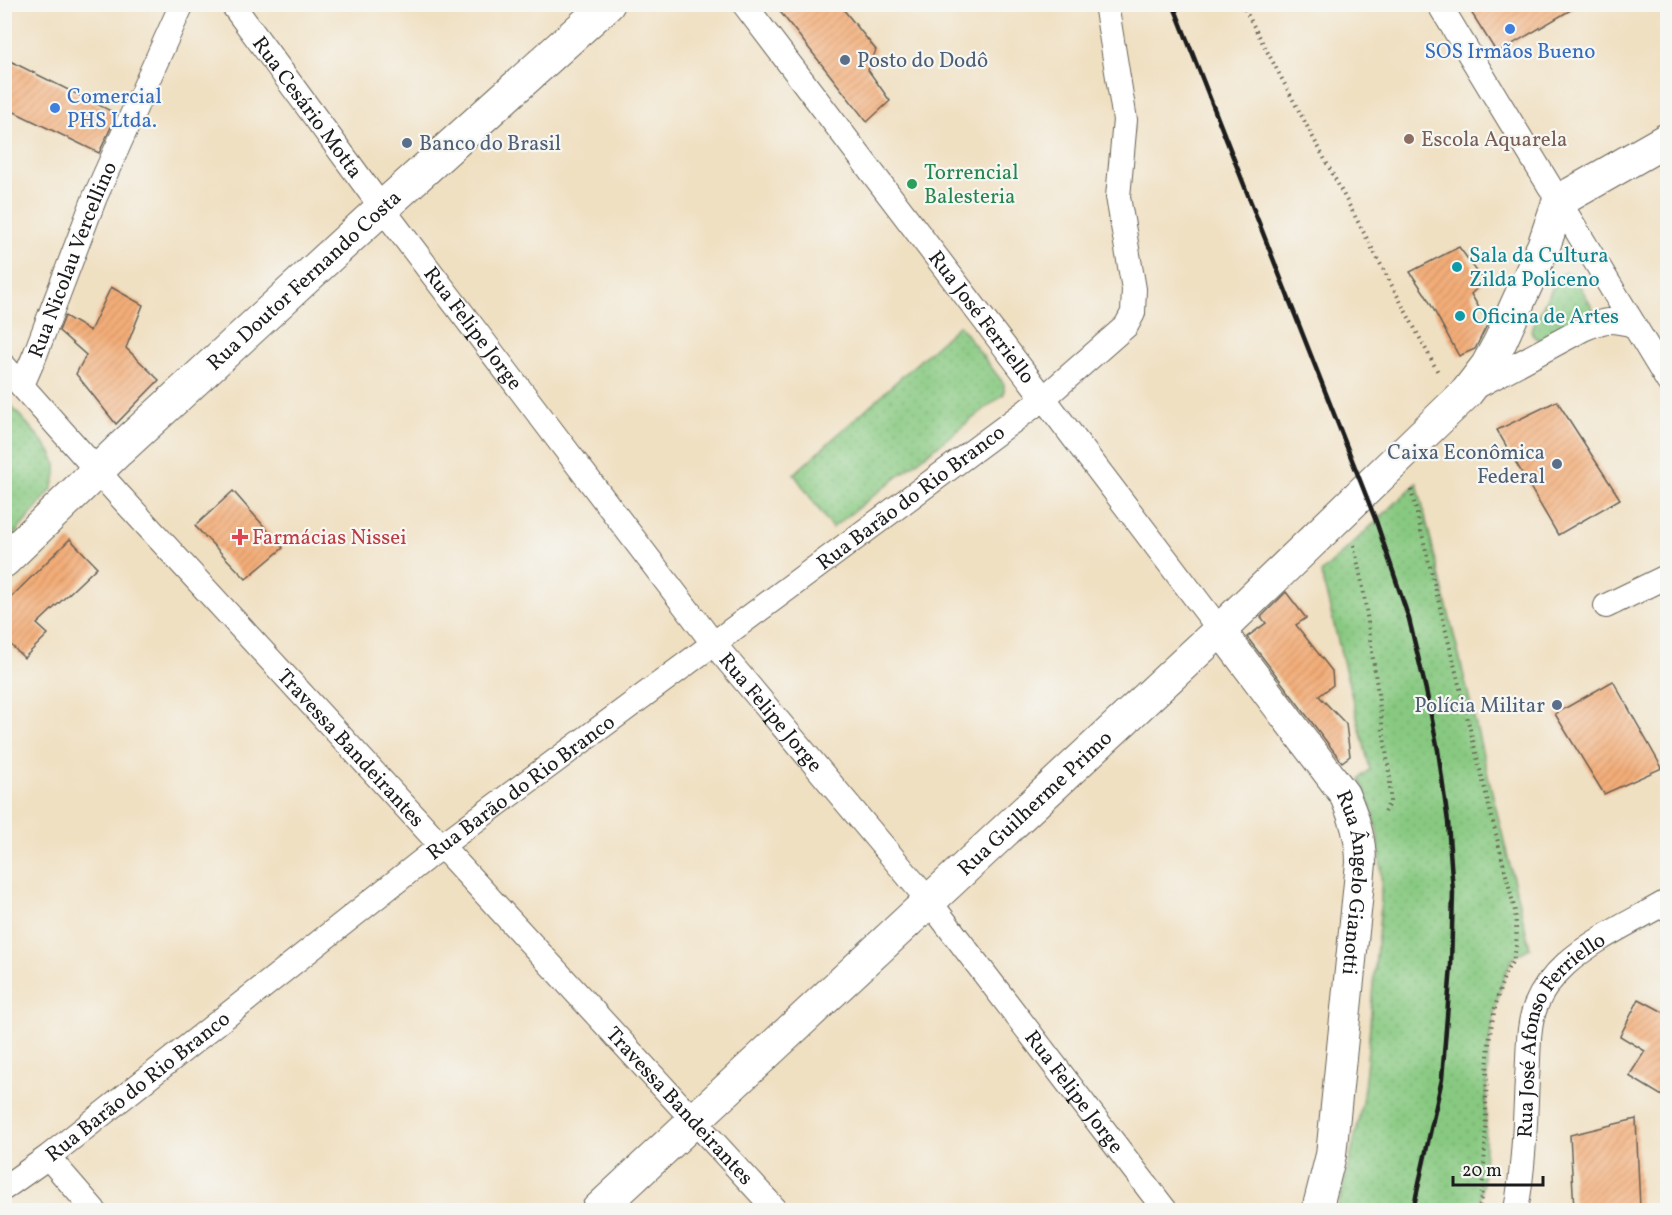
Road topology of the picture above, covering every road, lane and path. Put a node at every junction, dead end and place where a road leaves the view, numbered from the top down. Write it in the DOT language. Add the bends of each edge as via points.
graph roads {
  1 [pos="182,4"];
  2 [pos="232,4"];
  3 [pos="608,4"];
  4 [pos="744,4"];
  5 [pos="1107,4"];
  6 [pos="1242,4"];
  7 [pos="1439,4"];
  8 [pos="1668,139"];
  9 [pos="1559,201"];
  10 [pos="382,208"];
  11 [pos="1634,325"];
  12 [pos="4,366"];
  13 [pos="1668,381"];
  14 [pos="21,385"];
  15 [pos="1462,396"];
  16 [pos="1044,398"];
  17 [pos="1403,454"];
  18 [pos="97,470"];
  19 [pos="1340,514"];
  20 [pos="4,561"];
  21 [pos="1668,576"];
  22 [pos="1606,606"];
  23 [pos="1220,630"];
  24 [pos="713,643"];
  25 [pos="1357,829"];
  26 [pos="441,846"];
  27 [pos="929,901"];
  28 [pos="1668,901"];
  29 [pos="693,1122"];
  30 [pos="48,1157"];
  31 [pos="4,1188"];
  32 [pos="94,1210"];
  33 [pos="598,1210"];
  34 [pos="776,1210"];
  35 [pos="1165,1210"];
  36 [pos="1317,1210"];
  37 [pos="1479,1210"];
  38 [pos="1516,1210"];
  1 -- 14 [label="street, Rua Nicolau Vercellino" via="95,197"];
  2 -- 10 [label="street, Rua Cesário Motta"];
  3 -- 10 [label="main road, Rua Doutor Fernando Costa"];
  4 -- 16 [label="street, Rua José Ferriello"];
  5 -- 16 [label="street, Rua Barão do Rio Branco" via="1124,106 1118,198 1134,288 1133,313 1126,326"];
  6 -- 15 [label="path" via="1444,384"];
  7 -- 9 [label="street"];
  8 -- 9 [label="main road"];
  9 -- 11 [label="street"];
  9 -- 15 [label="main road, Rua Guilherme Primo" via="1544,245 1500,342 1487,366"];
  10 -- 18 [label="main road, Rua Doutor Fernando Costa"];
  10 -- 24 [label="street, Rua Felipe Jorge"];
  11 -- 13 [label="street"];
  11 -- 15 [label="street" via="1602,321"];
  12 -- 14 [label="street, Travessa Bandeirantes"];
  14 -- 18 [label="street, Travessa Bandeirantes"];
  15 -- 17 [label="main road, Rua Guilherme Primo"];
  16 -- 23 [label="street, Rua José Ferriello"];
  16 -- 24 [label="street, Rua Barão do Rio Branco"];
  17 -- 19 [label="main road, Rua Guilherme Primo"];
  17 -- 37 [label="path" via="1515,910 1514,958 1498,994 1490,1034"];
  18 -- 20 [label="main road, Rua Doutor Fernando Costa"];
  18 -- 26 [label="street, Travessa Bandeirantes"];
  19 -- 23 [label="main road, Rua Guilherme Primo"];
  19 -- 25 [label="path" via="1353,541 1363,588 1390,779 1390,802 1376,824"];
  21 -- 22 [label="street"];
  23 -- 25 [label="street, Rua Ângelo Gianotti" via="1344,794"];
  23 -- 27 [label="main road, Rua Guilherme Primo"];
  24 -- 26 [label="street, Rua Barão do Rio Branco"];
  24 -- 27 [label="street, Rua Felipe Jorge"];
  25 -- 36 [label="street, Rua Ângelo Gianotti" via="1361,863 1332,1155"];
  26 -- 29 [label="street, Travessa Bandeirantes"];
  26 -- 30 [label="street, Rua Barão do Rio Branco"];
  27 -- 29 [label="main road, Rua Guilherme Primo"];
  27 -- 35 [label="street, Rua Felipe Jorge"];
  28 -- 38 [label="street, Rua José Afonso Ferriello" via="1579,954 1549,983 1536,1004"];
  29 -- 33 [label="main road, Rua Guilherme Primo"];
  29 -- 34 [label="street, Travessa Bandeirantes"];
  30 -- 31 [label="street, Rua Barão do Rio Branco"];
  30 -- 32 [label="street"];
}
